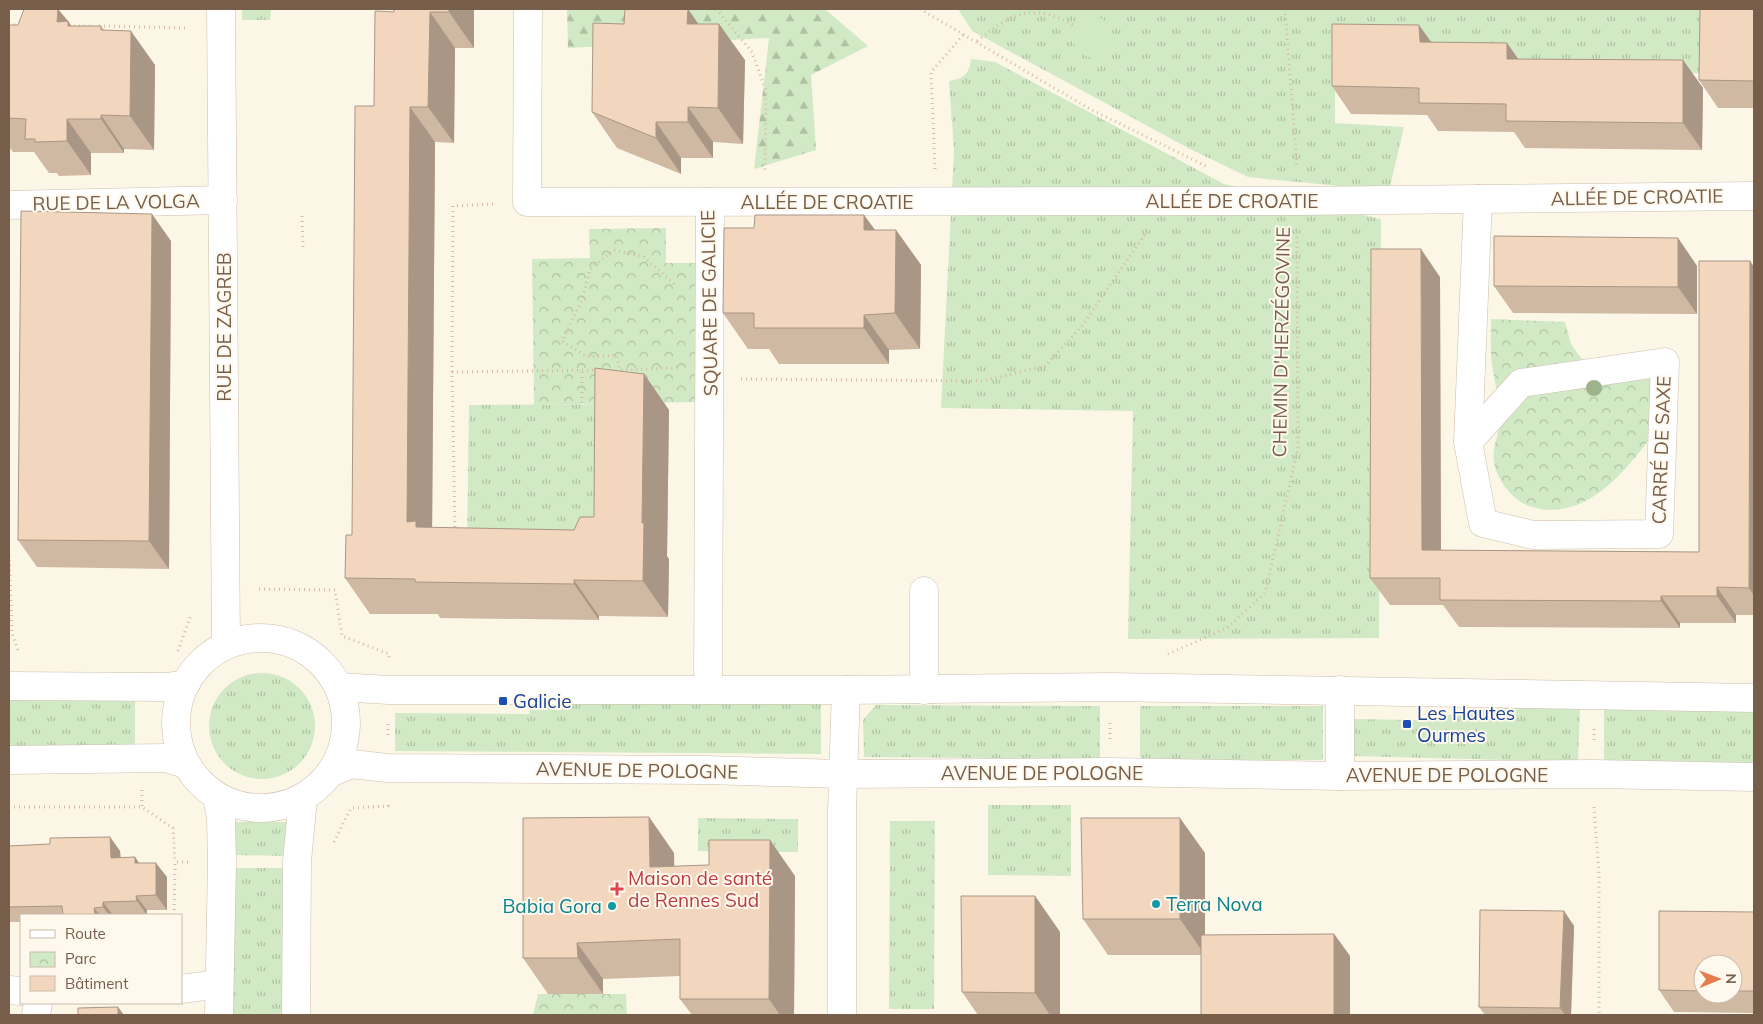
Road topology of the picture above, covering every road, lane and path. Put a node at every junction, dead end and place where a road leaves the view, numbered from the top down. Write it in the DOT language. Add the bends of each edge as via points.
graph roads {
  1 [pos="528,9"];
  2 [pos="716,9"];
  3 [pos="921,9"];
  4 [pos="1286,9"];
  5 [pos="221,18"];
  6 [pos="9,24"];
  7 [pos="28,25"];
  8 [pos="1073,25"];
  9 [pos="68,26"];
  10 [pos="964,34"];
  11 [pos="977,41"];
  12 [pos="1214,170"];
  13 [pos="1754,196"];
  14 [pos="1478,199"];
  15 [pos="223,200"];
  16 [pos="1169,201"];
  17 [pos="1297,201"];
  18 [pos="527,202"];
  19 [pos="710,202"];
  20 [pos="936,202"];
  21 [pos="765,203"];
  22 [pos="9,204"];
  23 [pos="302,216"];
  24 [pos="303,249"];
  25 [pos="674,284"];
  26 [pos="601,370"];
  27 [pos="610,370"];
  28 [pos="620,370"];
  29 [pos="582,371"];
  30 [pos="452,372"];
  31 [pos="711,374"];
  32 [pos="582,403"];
  33 [pos="1468,442"];
  34 [pos="455,535"];
  35 [pos="924,590"];
  36 [pos="226,645"];
  37 [pos="186,684"];
  38 [pos="9,686"];
  39 [pos="339,687"];
  40 [pos="1120,687"];
  41 [pos="708,690"];
  42 [pos="846,690"];
  43 [pos="924,690"];
  44 [pos="1340,690"];
  45 [pos="1595,696"];
  46 [pos="1754,698"];
  47 [pos="9,760"];
  48 [pos="186,764"];
  49 [pos="332,772"];
  50 [pos="1110,772"];
  51 [pos="843,774"];
  52 [pos="1593,774"];
  53 [pos="1340,776"];
  54 [pos="1754,778"];
  55 [pos="217,797"];
  56 [pos="303,798"];
  57 [pos="9,807"];
  58 [pos="175,862"];
  59 [pos="220,984"];
  60 [pos="182,988"];
  61 [pos="219,1015"];
  62 [pos="296,1015"];
  63 [pos="842,1015"];
  64 [pos="1599,1015"];
  1 -- 18 [label="street"];
  2 -- 21 [label="path" via="752,52 766,91"];
  3 -- 10 [label="path"];
  4 -- 17 [label="path, CHEMIN D'HERZÉGOVINE" via="1297,149"];
  5 -- 9 [label="path"];
  5 -- 15 [label="street, RUE DE ZAGREB"];
  6 -- 7 [label="path"];
  8 -- 11 [label="path" via="1056,15 1037,12 1008,18"];
  10 -- 11 [label="path"];
  10 -- 20 [label="path" via="931,72"];
  11 -- 12 [label="path" via="1098,113"];
  13 -- 14 [label="street, ALLÉE DE CROATIE"];
  14 -- 17 [label="street, ALLÉE DE CROATIE"];
  14 -- 33 [label="street, CARRÉ DE SAXE"];
  15 -- 22 [label="street, RUE DE LA VOLGA"];
  15 -- 36 [label="street, RUE DE ZAGREB"];
  16 -- 17 [label="street, ALLÉE DE CROATIE"];
  16 -- 20 [label="street, ALLÉE DE CROATIE"];
  16 -- 31 [label="path" via="1082,326 1045,366 983,381"];
  17 -- 40 [label="path, CHEMIN D'HERZÉGOVINE" via="1298,448 1265,593 1227,628 1144,664"];
  18 -- 19 [label="street, SQUARE DE GALICIE"];
  18 -- 30 [label="path" via="454,206"];
  19 -- 21 [label="street, ALLÉE DE CROATIE"];
  19 -- 31 [label="street, SQUARE DE GALICIE"];
  20 -- 21 [label="street, ALLÉE DE CROATIE"];
  23 -- 24 [label="path"];
  25 -- 28 [label="path" via="644,257 614,250 590,270 582,300 562,341 587,357 616,355"];
  26 -- 29 [label="path"];
  27 -- 28 [label="path"];
  28 -- 31 [label="path" via="679,368"];
  29 -- 30 [label="path"];
  29 -- 32 [label="path"];
  30 -- 34 [label="path"];
  31 -- 41 [label="street, SQUARE DE GALICIE"];
  33 -- 33 [label="street, CARRÉ DE SAXE" via="1483,523 1532,534 1659,534 1664,362 1521,383"];
  35 -- 43 [label="street"];
  36 -- 37 [label="street" via="208,656"];
  36 -- 39 [label="street" via="244,639 287,641 307,650 326,667"];
  37 -- 38 [label="street" via="167,687"];
  37 -- 48 [label="street" via="178,703 176,724 178,744"];
  39 -- 41 [label="street" via="389,690"];
  39 -- 49 [label="street" via="346,708 347,730 342,752"];
  40 -- 43 [label="street"];
  40 -- 44 [label="street"];
  40 -- 50 [label="path"];
  41 -- 42 [label="street"];
  42 -- 43 [label="street"];
  42 -- 51 [label="street"];
  44 -- 45 [label="street"];
  44 -- 53 [label="street"];
  45 -- 46 [label="street"];
  45 -- 52 [label="path"];
  47 -- 48 [label="street" via="166,758"];
  48 -- 55 [label="street" via="199,782"];
  49 -- 51 [label="street, AVENUE DE POLOGNE" via="352,764 387,768"];
  49 -- 56 [label="street"];
  50 -- 51 [label="street, AVENUE DE POLOGNE"];
  50 -- 53 [label="street, AVENUE DE POLOGNE"];
  51 -- 63 [label="street"];
  52 -- 53 [label="street, AVENUE DE POLOGNE"];
  52 -- 54 [label="street, AVENUE DE POLOGNE"];
  52 -- 64 [label="path" via="1599,874"];
  55 -- 56 [label="street" via="238,806 260,809 282,807"];
  55 -- 59 [label="street" via="221,835"];
  56 -- 62 [label="street" via="297,861"];
  57 -- 58 [label="path" via="142,807 172,828"];
  59 -- 60 [label="street"];
  59 -- 61 [label="street"];
}
